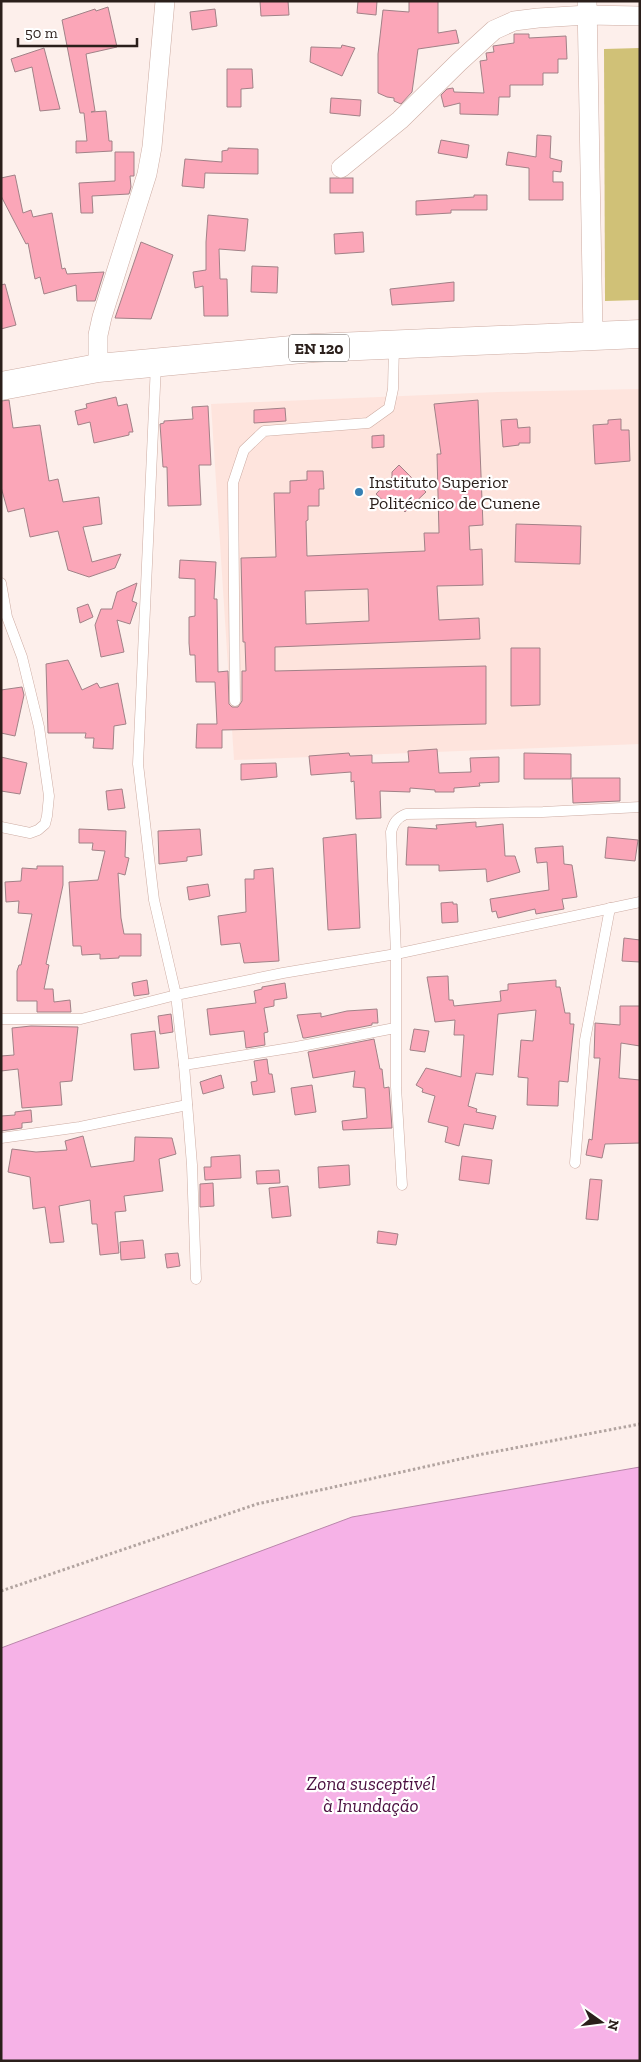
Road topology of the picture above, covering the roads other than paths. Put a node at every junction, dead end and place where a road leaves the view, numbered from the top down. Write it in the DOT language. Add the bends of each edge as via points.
graph roads {
  1 [pos="165,1"];
  2 [pos="588,8"];
  3 [pos="640,16"];
  4 [pos="341,168"];
  5 [pos="640,334"];
  6 [pos="593,335"];
  7 [pos="394,344"];
  8 [pos="156,363"];
  9 [pos="98,368"];
  10 [pos="1,386"];
  11 [pos="1,583"];
  12 [pos="234,701"];
  13 [pos="640,807"];
  14 [pos="1,827"];
  15 [pos="640,902"];
  16 [pos="610,908"];
  17 [pos="396,954"];
  18 [pos="176,995"];
  19 [pos="1,1019"];
  20 [pos="395,1028"];
  21 [pos="184,1065"];
  22 [pos="187,1104"];
  23 [pos="1,1138"];
  24 [pos="574,1163"];
  25 [pos="402,1185"];
  26 [pos="196,1279"];
  1 -- 9 [label="street" via="152,147 147,174 102,317 98,335"];
  2 -- 3 [label="street"];
  2 -- 4 [label="street" via="514,21 494,30 400,120"];
  2 -- 6 [label="street"];
  5 -- 6 [label="main road, EN 120"];
  6 -- 7 [label="main road, EN 120"];
  7 -- 8 [label="main road, EN 120"];
  7 -- 12 [label="lane" via="393,389 389,408 368,423 264,431 244,450 233,484"];
  8 -- 9 [label="main road, EN 120"];
  8 -- 18 [label="lane" via="138,764 154,900"];
  9 -- 10 [label="main road, EN 120"];
  11 -- 14 [label="lane" via="7,617 22,657 39,728 49,796 47,816 38,830 30,834"];
  13 -- 17 [label="lane" via="406,814 399,817 391,832"];
  15 -- 16 [label="lane"];
  16 -- 17 [label="lane"];
  16 -- 24 [label="lane" via="585,1040"];
  17 -- 18 [label="lane"];
  17 -- 20 [label="lane"];
  18 -- 19 [label="lane" via="76,1019"];
  18 -- 21 [label="lane"];
  20 -- 21 [label="lane"];
  20 -- 25 [label="lane"];
  21 -- 22 [label="lane"];
  22 -- 23 [label="lane" via="80,1127"];
  22 -- 26 [label="lane"];
}
